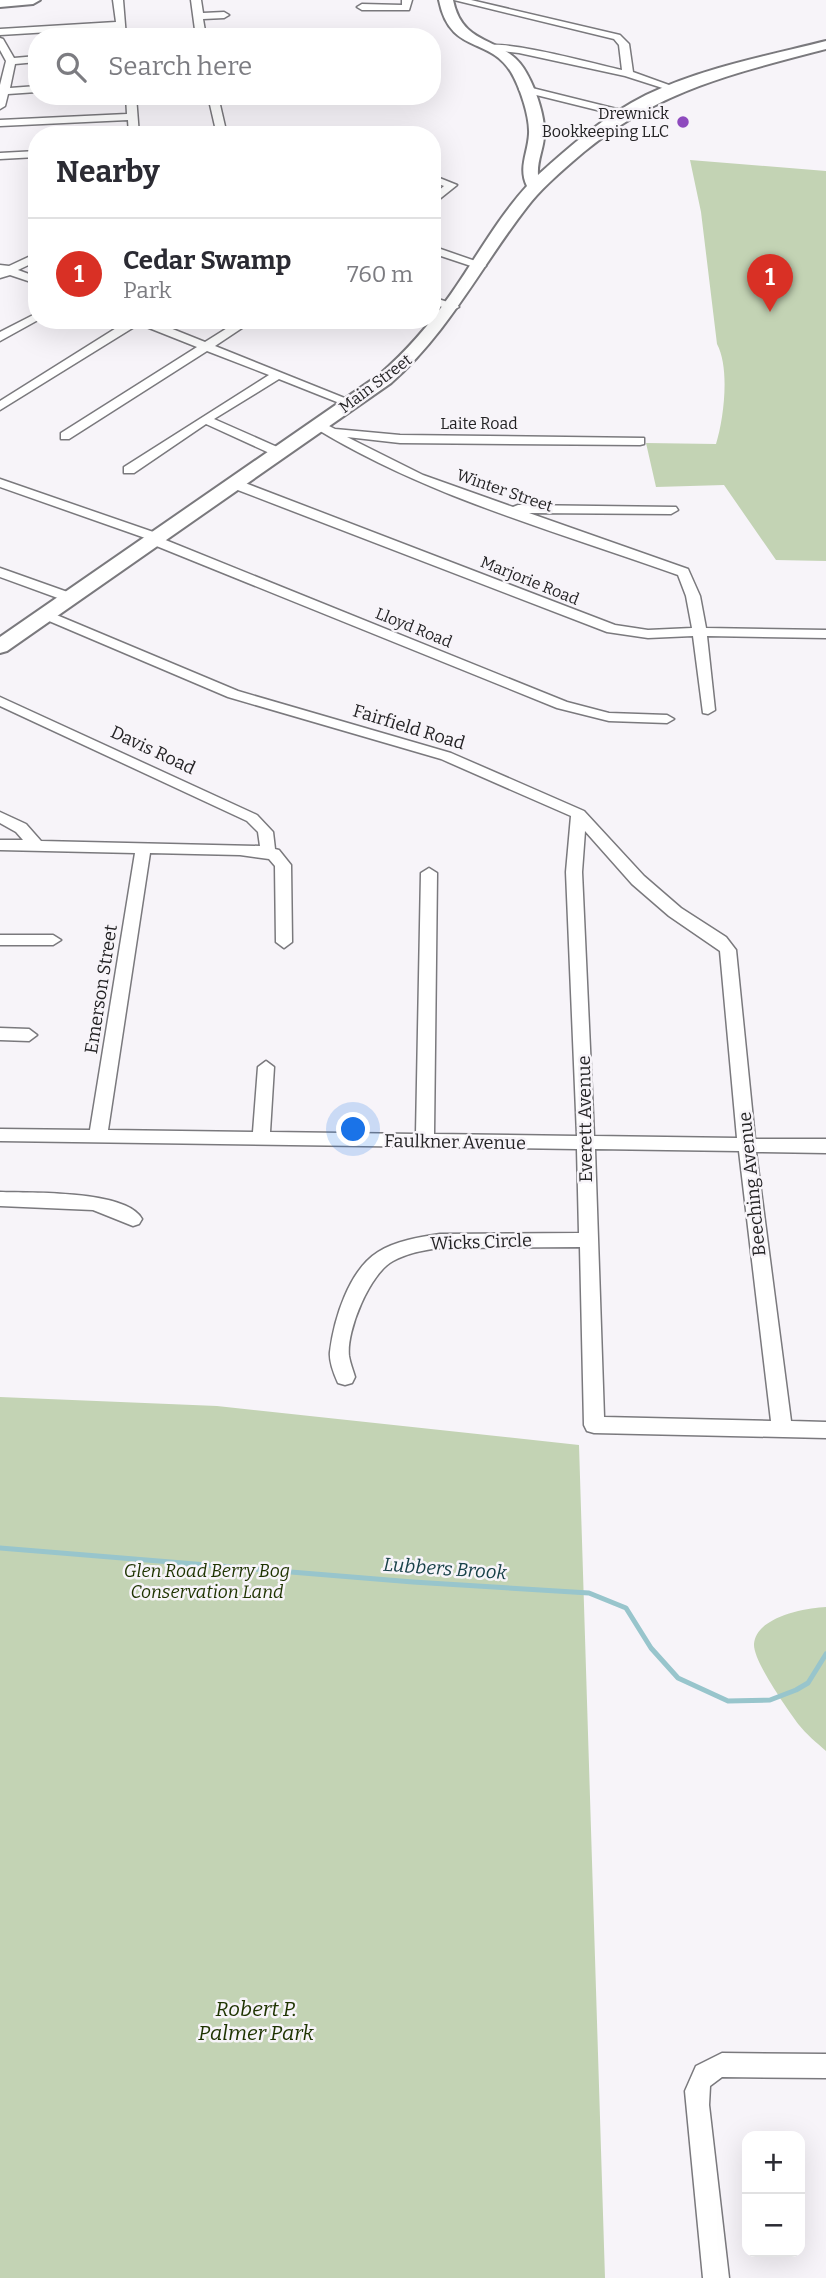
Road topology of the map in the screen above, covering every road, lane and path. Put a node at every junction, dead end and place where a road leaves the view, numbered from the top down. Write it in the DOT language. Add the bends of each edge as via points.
graph roads {
  1 [pos="33,0"];
  2 [pos="118,0"];
  3 [pos="196,0"];
  4 [pos="446,0"];
  5 [pos="459,0"];
  6 [pos="0,3"];
  7 [pos="406,4"];
  8 [pos="362,7"];
  9 [pos="224,15"];
  10 [pos="198,16"];
  11 [pos="122,28"];
  12 [pos="200,28"];
  13 [pos="0,32"];
  14 [pos="28,32"];
  15 [pos="0,41"];
  16 [pos="826,45"];
  17 [pos="488,47"];
  18 [pos="28,60"];
  19 [pos="11,61"];
  20 [pos="628,74"];
  21 [pos="3,85"];
  22 [pos="28,88"];
  23 [pos="524,89"];
  24 [pos="675,89"];
  25 [pos="132,105"];
  26 [pos="215,105"];
  27 [pos="0,106"];
  28 [pos="625,114"];
  29 [pos="133,117"];
  30 [pos="0,123"];
  31 [pos="134,126"];
  32 [pos="220,126"];
  33 [pos="28,154"];
  34 [pos="0,156"];
  35 [pos="441,181"];
  36 [pos="536,187"];
  37 [pos="441,194"];
  38 [pos="441,252"];
  39 [pos="28,260"];
  40 [pos="480,266"];
  41 [pos="3,270"];
  42 [pos="28,278"];
  43 [pos="441,303"];
  44 [pos="453,307"];
  45 [pos="28,321"];
  46 [pos="441,322"];
  47 [pos="124,329"];
  48 [pos="161,329"];
  49 [pos="233,329"];
  50 [pos="435,329"];
  51 [pos="0,337"];
  52 [pos="205,346"];
  53 [pos="277,375"];
  54 [pos="351,403"];
  55 [pos="0,406"];
  56 [pos="205,419"];
  57 [pos="319,425"];
  58 [pos="65,436"];
  59 [pos="640,441"];
  60 [pos="279,453"];
  61 [pos="129,470"];
  62 [pos="0,483"];
  63 [pos="235,484"];
  64 [pos="507,509"];
  65 [pos="671,510"];
  66 [pos="155,539"];
  67 [pos="0,572"];
  68 [pos="71,598"];
  69 [pos="47,615"];
  70 [pos="698,632"];
  71 [pos="826,634"];
  72 [pos="0,647"];
  73 [pos="0,701"];
  74 [pos="708,710"];
  75 [pos="667,719"];
  76 [pos="579,814"];
  77 [pos="0,817"];
  78 [pos="0,845"];
  79 [pos="36,845"];
  80 [pos="143,848"];
  81 [pos="267,852"];
  82 [pos="429,873"];
  83 [pos="0,940"];
  84 [pos="53,940"];
  85 [pos="720,941"];
  86 [pos="284,942"];
  87 [pos="0,1034"];
  88 [pos="29,1035"];
  89 [pos="266,1067"];
  90 [pos="0,1135"];
  91 [pos="98,1137"];
  92 [pos="261,1139"];
  93 [pos="425,1142"];
  94 [pos="585,1144"];
  95 [pos="748,1146"];
  96 [pos="826,1146"];
  97 [pos="0,1199"];
  98 [pos="133,1219"];
  99 [pos="589,1240"];
  100 [pos="345,1377"];
  101 [pos="782,1429"];
  102 [pos="826,1430"];
  103 [pos="826,2066"];
  104 [pos="716,2278"];
  1 -- 6 [label="street"];
  2 -- 11 [label="street"];
  3 -- 10 [label="street"];
  4 -- 17 [label="main road" via="454,29"];
  5 -- 20 [label="street" via="621,39"];
  7 -- 8 [label="street"];
  9 -- 10 [label="street"];
  10 -- 12 [label="street"];
  13 -- 14 [label="street"];
  15 -- 19 [label="street"];
  16 -- 24 [label="main road, Main Street"];
  17 -- 20 [label="street"];
  17 -- 23 [label="main road" via="514,65"];
  18 -- 19 [label="street"];
  19 -- 21 [label="street"];
  20 -- 24 [label="street"];
  21 -- 22 [label="street"];
  21 -- 27 [label="street"];
  23 -- 28 [label="street"];
  23 -- 36 [label="main road" via="537,129 528,167"];
  24 -- 28 [label="main road, Main Street"];
  25 -- 29 [label="street"];
  26 -- 32 [label="street"];
  28 -- 36 [label="main road, Main Street" via="596,133"];
  29 -- 30 [label="street"];
  29 -- 31 [label="street"];
  33 -- 34 [label="street"];
  35 -- 37 [label="street" via="452,185"];
  36 -- 40 [label="main road, Main Street" via="521,202"];
  38 -- 40 [label="street"];
  39 -- 41 [label="street"];
  40 -- 44 [label="main road, Main Street"];
  41 -- 42 [label="street"];
  43 -- 44 [label="street"];
  44 -- 46 [label="main road, Main Street"];
  45 -- 51 [label="street"];
  47 -- 55 [label="street"];
  48 -- 52 [label="street"];
  49 -- 52 [label="street"];
  50 -- 54 [label="main road, Main Street" via="411,358"];
  52 -- 53 [label="street"];
  52 -- 58 [label="street"];
  53 -- 54 [label="street"];
  53 -- 56 [label="street"];
  54 -- 57 [label="main road, Main Street"];
  56 -- 60 [label="street"];
  56 -- 61 [label="street"];
  57 -- 59 [label="street, Laite Road" via="389,439"];
  57 -- 60 [label="main road, Main Street"];
  57 -- 64 [label="street, Winter Street" via="410,474"];
  60 -- 63 [label="main road, Main Street"];
  62 -- 66 [label="street, Lloyd Road"];
  63 -- 66 [label="main road, Main Street"];
  63 -- 70 [label="street, Marjorie Road" via="600,626 637,634"];
  64 -- 65 [label="street"];
  64 -- 70 [label="street, Winter Street" via="686,575"];
  66 -- 68 [label="main road, Main Street"];
  66 -- 75 [label="street, Lloyd Road" via="562,705 609,717"];
  67 -- 68 [label="street"];
  68 -- 69 [label="main road, Main Street"];
  69 -- 72 [label="main road, Main Street"];
  69 -- 76 [label="street, Fairfield Road" via="233,694 446,756"];
  70 -- 71 [label="street, Marjorie Road"];
  70 -- 74 [label="street"];
  73 -- 81 [label="street, Davis Road" via="245,813 265,828"];
  76 -- 85 [label="street, Fairfield Road" via="638,880 675,912"];
  76 -- 94 [label="street, Everett Avenue" via="574,863"];
  77 -- 79 [label="street" via="21,828"];
  78 -- 79 [label="street"];
  79 -- 80 [label="street"];
  80 -- 81 [label="street"];
  80 -- 91 [label="street, Emerson Street"];
  81 -- 86 [label="street" via="282,860"];
  82 -- 93 [label="street"];
  83 -- 84 [label="street"];
  85 -- 95 [label="street, Beeching Avenue" via="730,955"];
  87 -- 88 [label="street"];
  89 -- 92 [label="street"];
  90 -- 91 [label="street, Faulkner Avenue"];
  91 -- 92 [label="street, Faulkner Avenue"];
  92 -- 93 [label="street, Faulkner Avenue"];
  93 -- 94 [label="street, Faulkner Avenue"];
  94 -- 95 [label="street, Faulkner Avenue"];
  94 -- 99 [label="street, Everett Avenue"];
  95 -- 96 [label="street, Faulkner Avenue"];
  95 -- 101 [label="street, Beeching Avenue"];
  97 -- 98 [label="street" via="93,1203"];
  99 -- 100 [label="street, Wicks Circle" via="440,1241 386,1256 361,1282 350,1308 339,1354"];
  99 -- 101 [label="street, Everett Avenue" via="594,1425"];
  101 -- 102 [label="street"];
  103 -- 104 [label="street" via="722,2065 703,2073 699,2080 697,2105"];
}
